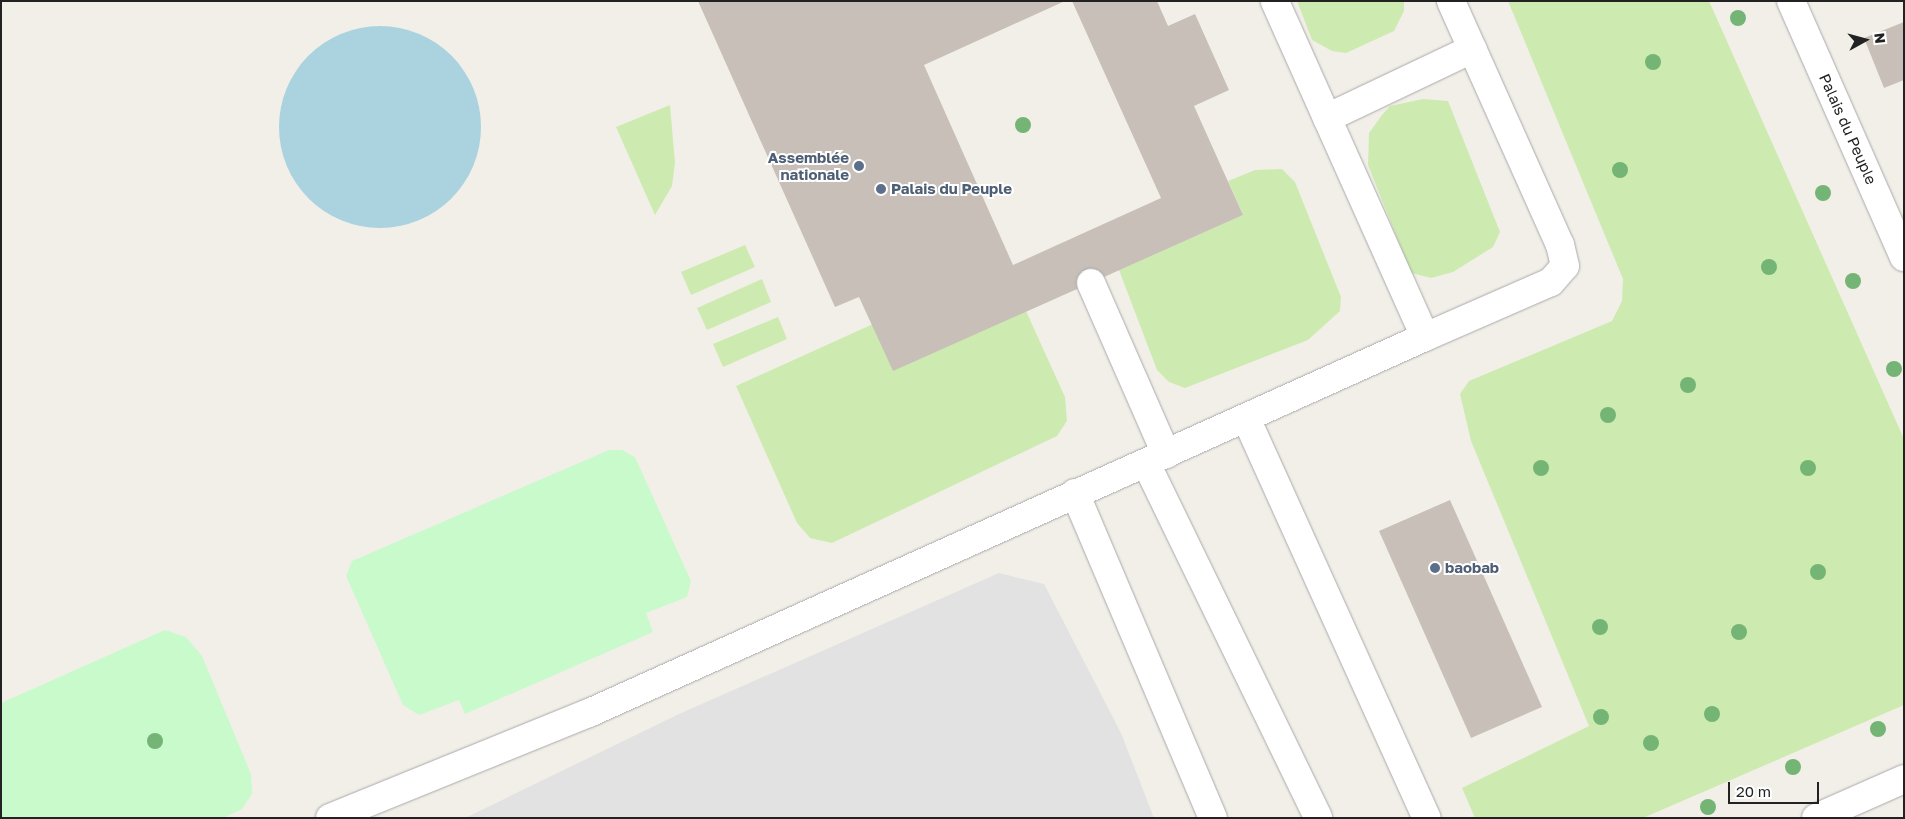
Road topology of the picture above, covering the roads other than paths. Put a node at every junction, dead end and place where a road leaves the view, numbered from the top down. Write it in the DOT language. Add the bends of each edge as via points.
graph roads {
  1 [pos="1275,1"];
  2 [pos="1451,1"];
  3 [pos="1791,1"];
  4 [pos="1472,49"];
  5 [pos="1327,118"];
  6 [pos="1904,258"];
  7 [pos="1091,283"];
  8 [pos="1425,338"];
  9 [pos="1246,418"];
  10 [pos="1156,458"];
  11 [pos="1075,494"];
  12 [pos="1904,779"];
  13 [pos="330,818"];
  14 [pos="1213,818"];
  15 [pos="1318,818"];
  16 [pos="1427,818"];
  17 [pos="1816,818"];
  1 -- 5 [label="street"];
  2 -- 4 [label="street"];
  3 -- 6 [label="street, Palais du Peuple"];
  4 -- 5 [label="street"];
  4 -- 8 [label="street" via="1560,245 1564,266 1551,282"];
  5 -- 8 [label="street"];
  7 -- 10 [label="street"];
  8 -- 9 [label="street"];
  9 -- 10 [label="street"];
  9 -- 16 [label="street"];
  10 -- 11 [label="street"];
  10 -- 15 [label="street"];
  11 -- 13 [label="street" via="590,713"];
  11 -- 14 [label="street"];
  12 -- 17 [label="street"];
}
